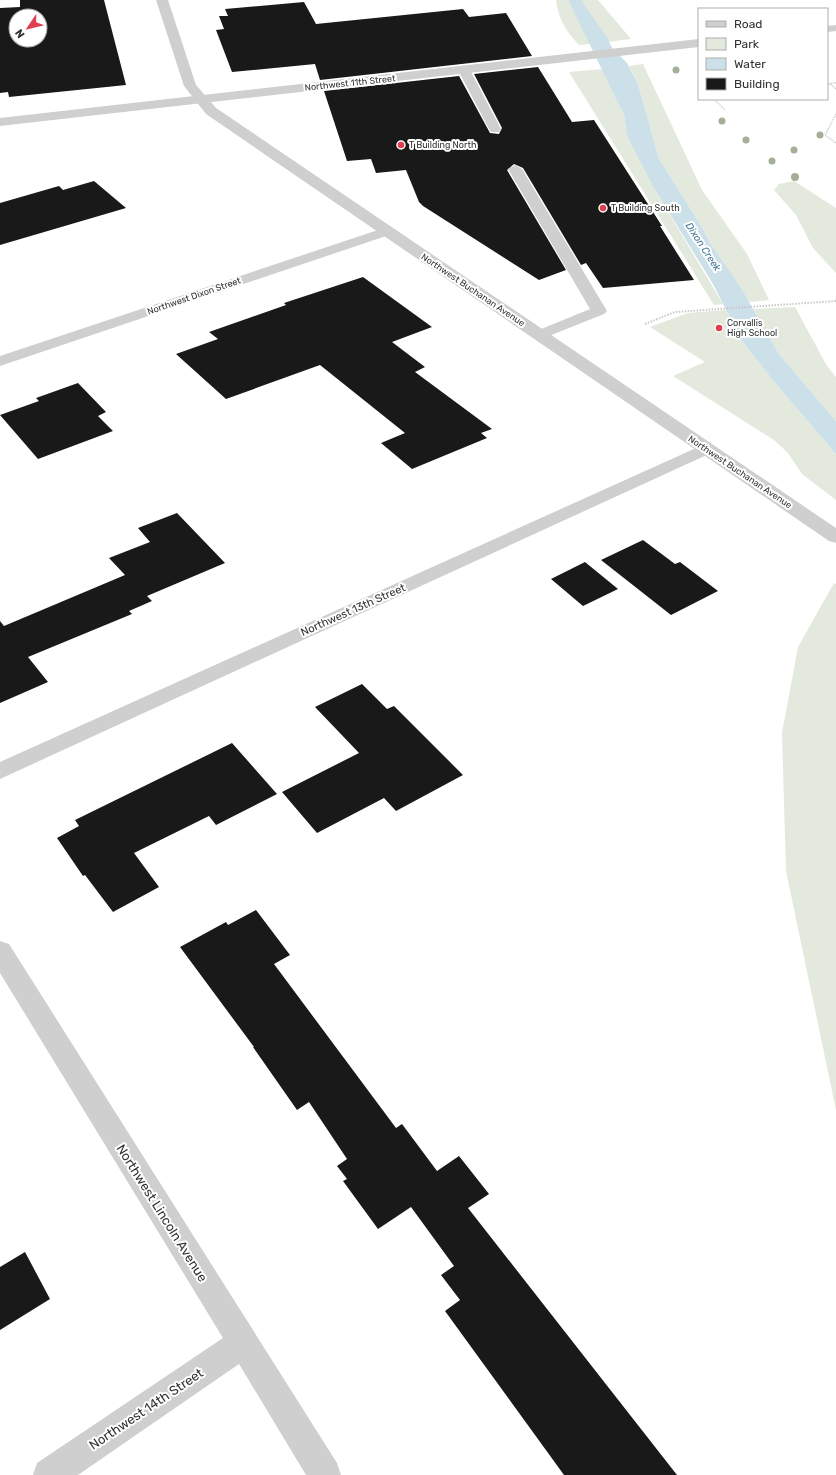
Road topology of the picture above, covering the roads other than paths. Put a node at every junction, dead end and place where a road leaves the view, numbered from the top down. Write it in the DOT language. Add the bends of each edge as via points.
graph roads {
  1 [pos="162,0"];
  2 [pos="698,43"];
  3 [pos="464,70"];
  4 [pos="201,100"];
  5 [pos="0,122"];
  6 [pos="495,129"];
  7 [pos="515,169"];
  8 [pos="387,231"];
  9 [pos="539,335"];
  10 [pos="0,361"];
  11 [pos="706,449"];
  12 [pos="836,537"];
  13 [pos="0,771"];
  14 [pos="0,951"];
  15 [pos="243,1343"];
  16 [pos="49,1475"];
  17 [pos="325,1475"];
  1 -- 4 [label="street, Northwest Buchanan Avenue" via="190,86"];
  2 -- 3 [label="street, Northwest 11th Street"];
  3 -- 4 [label="street, Northwest 11th Street"];
  3 -- 6 [label="lane"];
  4 -- 5 [label="street, Northwest 11th Street"];
  4 -- 8 [label="street, Northwest Buchanan Avenue" via="211,111"];
  7 -- 9 [label="lane" via="599,311"];
  8 -- 9 [label="street, Northwest Buchanan Avenue"];
  8 -- 10 [label="street, Northwest Dixon Street"];
  9 -- 11 [label="street, Northwest Buchanan Avenue"];
  11 -- 12 [label="street, Northwest Buchanan Avenue"];
  11 -- 13 [label="street, Northwest 13th Street"];
  14 -- 15 [label="street, Northwest Lincoln Avenue"];
  15 -- 16 [label="street, Northwest 14th Street"];
  15 -- 17 [label="street, Northwest Lincoln Avenue"];
}
